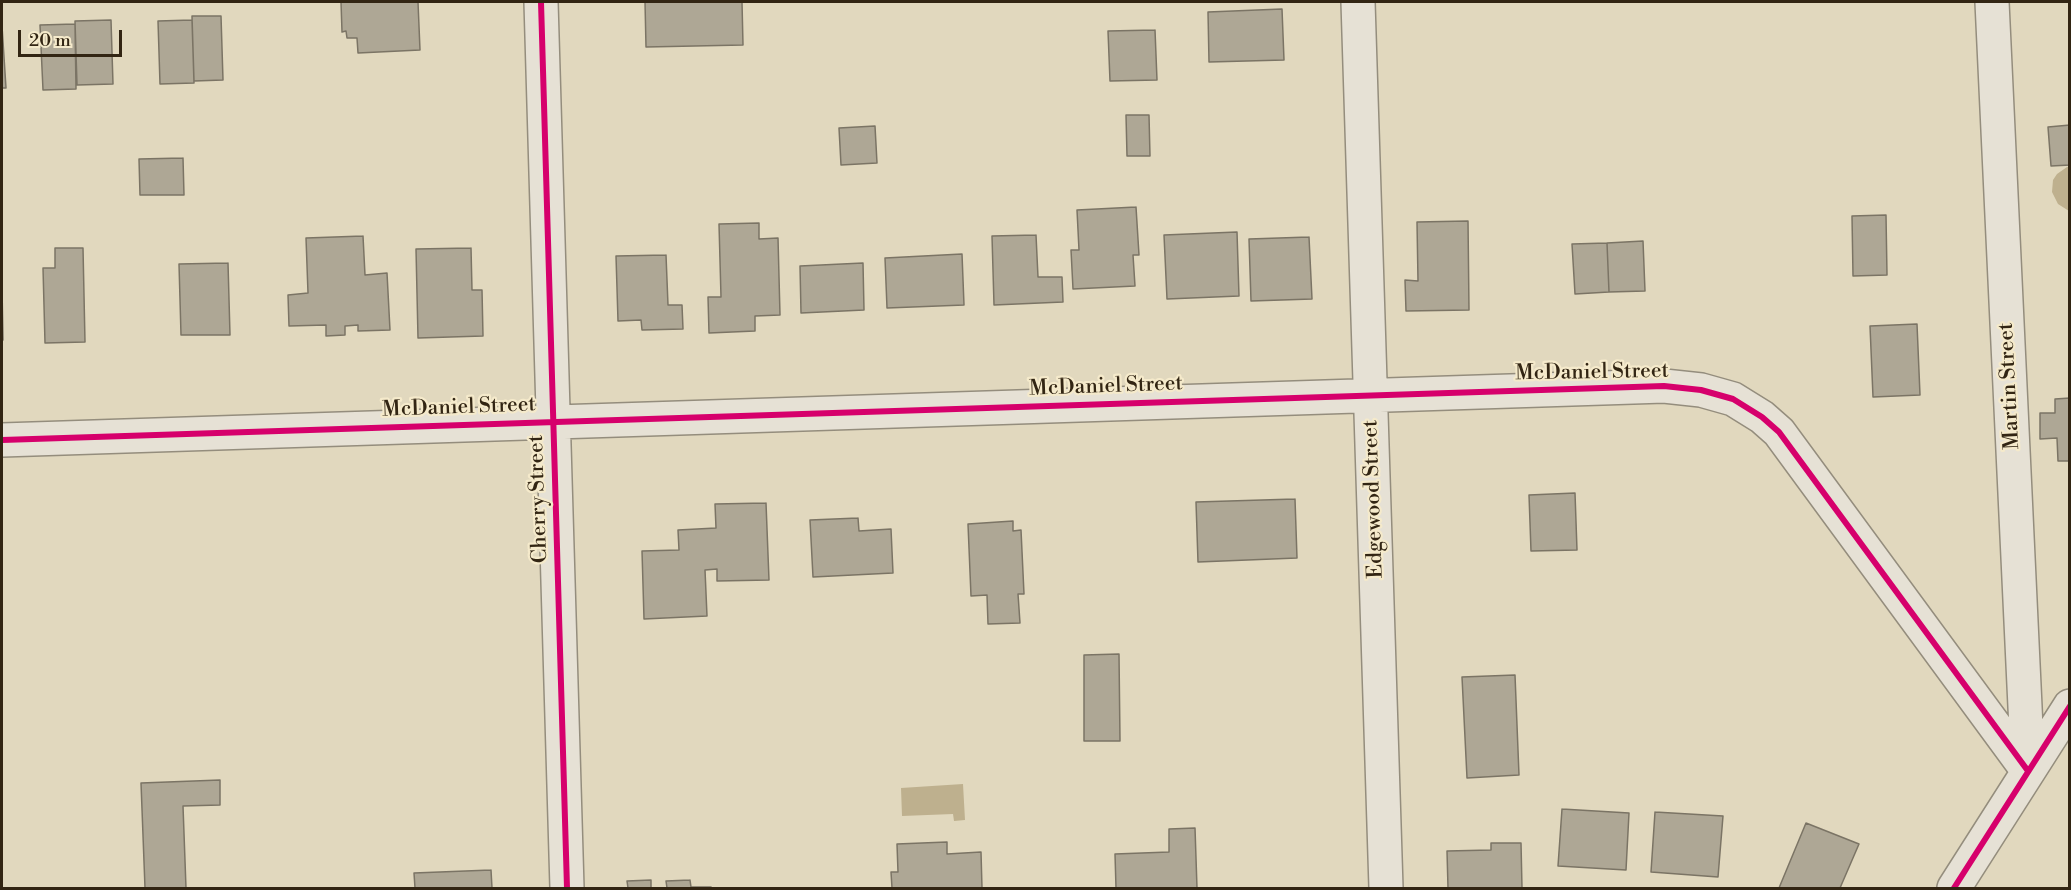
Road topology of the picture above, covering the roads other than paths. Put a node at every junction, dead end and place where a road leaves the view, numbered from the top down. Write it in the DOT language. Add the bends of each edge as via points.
graph roads {
  1 [pos="541,2"];
  2 [pos="1358,2"];
  3 [pos="1992,2"];
  4 [pos="1371,395"];
  5 [pos="553,422"];
  6 [pos="2,440"];
  7 [pos="2070,706"];
  8 [pos="2028,771"];
  9 [pos="567,888"];
  10 [pos="1386,888"];
  11 [pos="1954,888"];
  1 -- 5 [label="street, Cherry Street"];
  2 -- 4 [label="street, Edgewood Street"];
  3 -- 8 [label="street, Martin Street"];
  4 -- 5 [label="street, McDaniel Street"];
  4 -- 8 [label="street, McDaniel Street" via="1664,386 1733,399 1779,432"];
  4 -- 10 [label="street, Edgewood Street"];
  5 -- 6 [label="street, McDaniel Street"];
  5 -- 9 [label="street, Cherry Street"];
  7 -- 8 [label="street"];
  8 -- 11 [label="street"];
}
